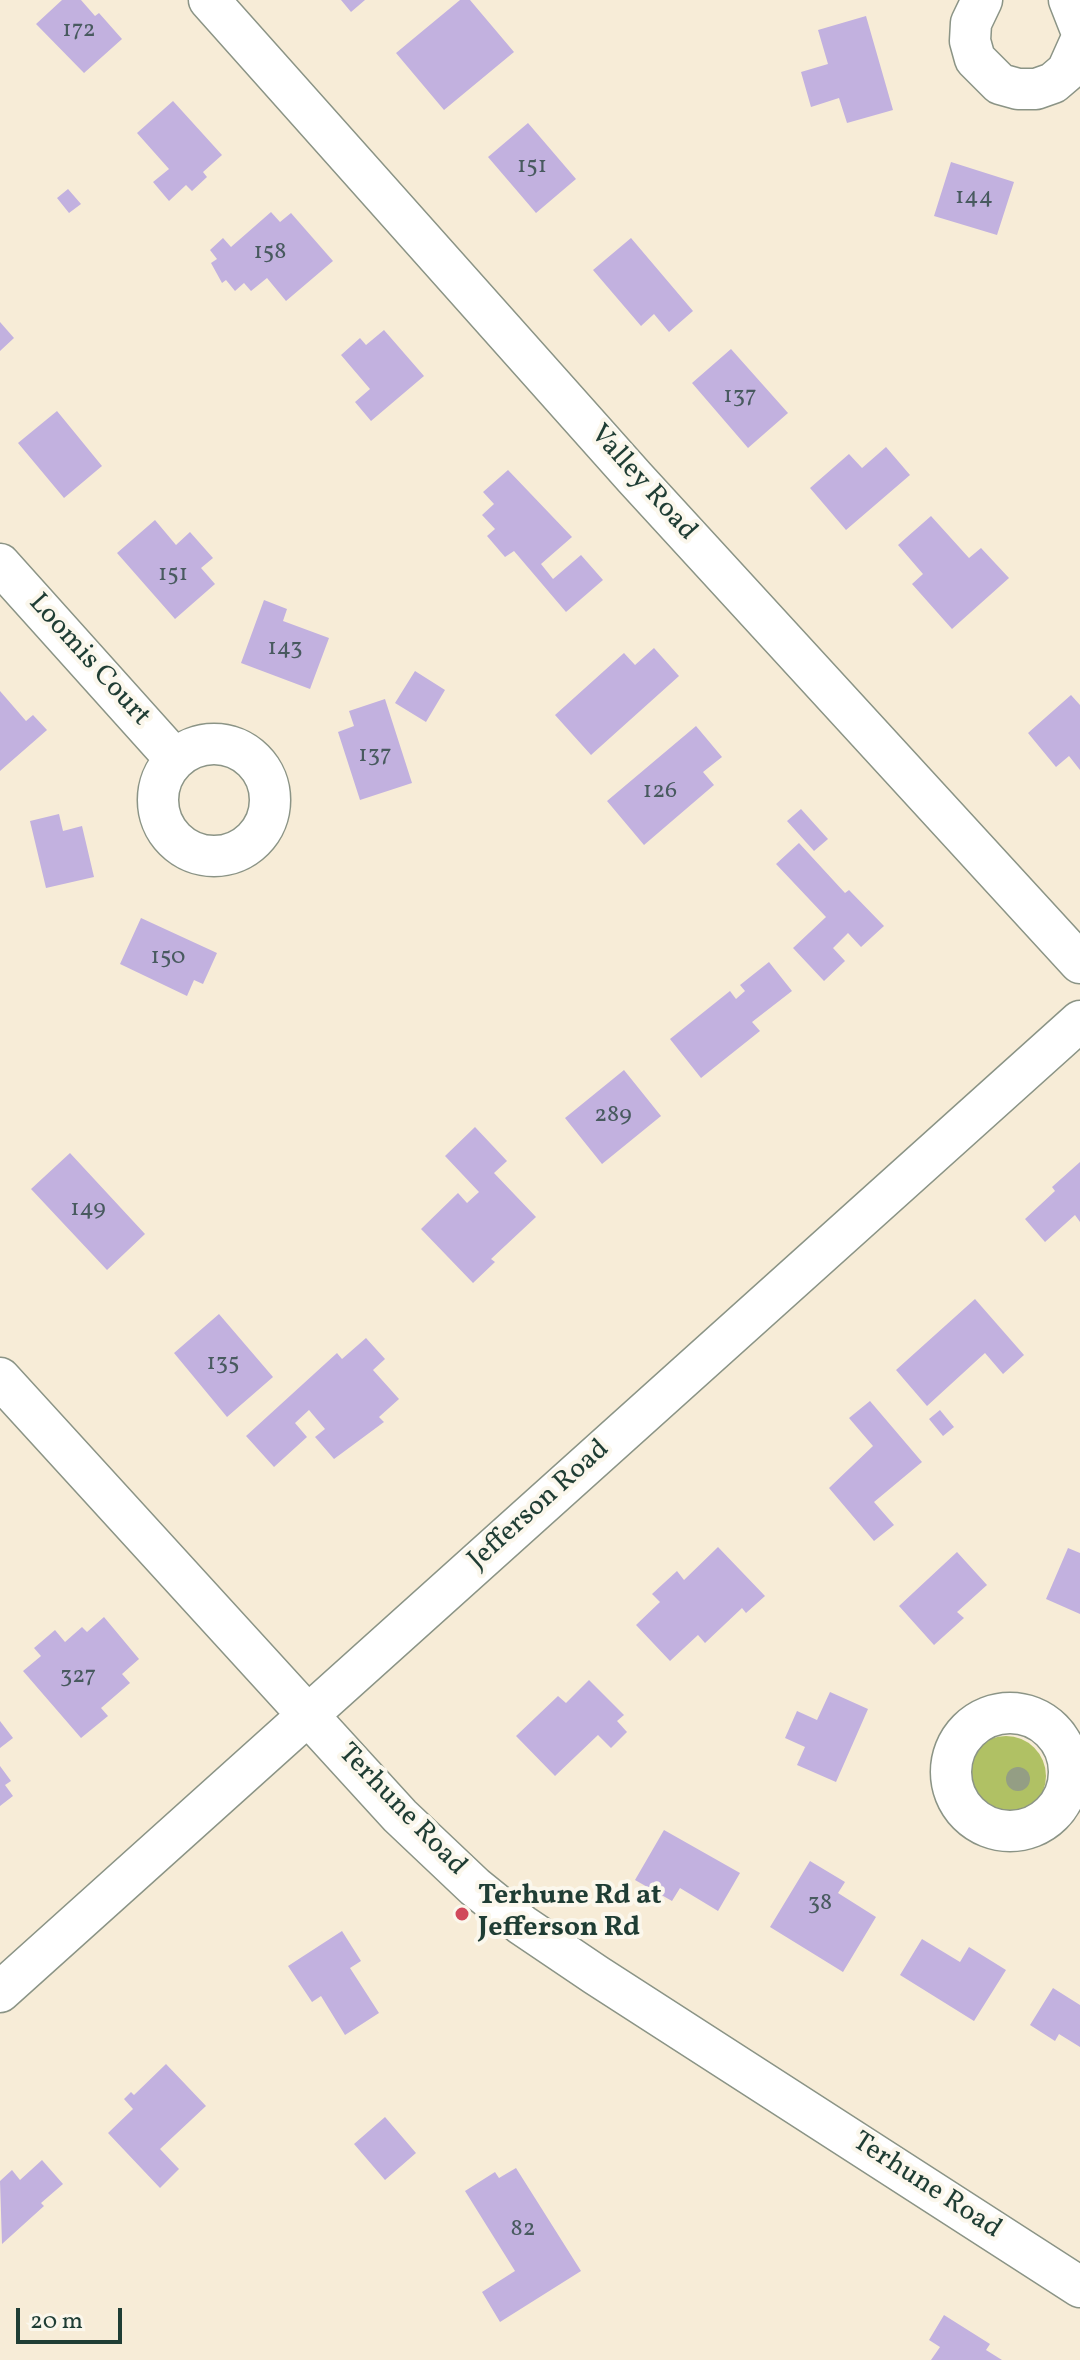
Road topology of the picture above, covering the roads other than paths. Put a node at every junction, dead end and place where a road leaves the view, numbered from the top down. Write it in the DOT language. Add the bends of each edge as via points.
graph roads {
  1 [pos="209,0"];
  2 [pos="982,0"];
  3 [pos="1069,0"];
  4 [pos="1080,28"];
  5 [pos="1080,42"];
  6 [pos="0,564"];
  7 [pos="175,759"];
  8 [pos="1080,963"];
  9 [pos="1080,1021"];
  10 [pos="0,1378"];
  11 [pos="308,1715"];
  12 [pos="0,1992"];
  13 [pos="1080,2287"];
  1 -- 8 [label="street, Valley Road" via="635,478"];
  2 -- 5 [label="street" via="971,23 970,41 975,59 1000,84 1027,89 1053,83 1067,71"];
  3 -- 4 [label="street"];
  6 -- 7 [label="street, Loomis Court"];
  9 -- 11 [label="street, Jefferson Road"];
  10 -- 11 [label="street, Terhune Road"];
  11 -- 12 [label="street, Jefferson Road"];
  11 -- 13 [label="street, Terhune Road" via="436,1853 522,1925"];
}
